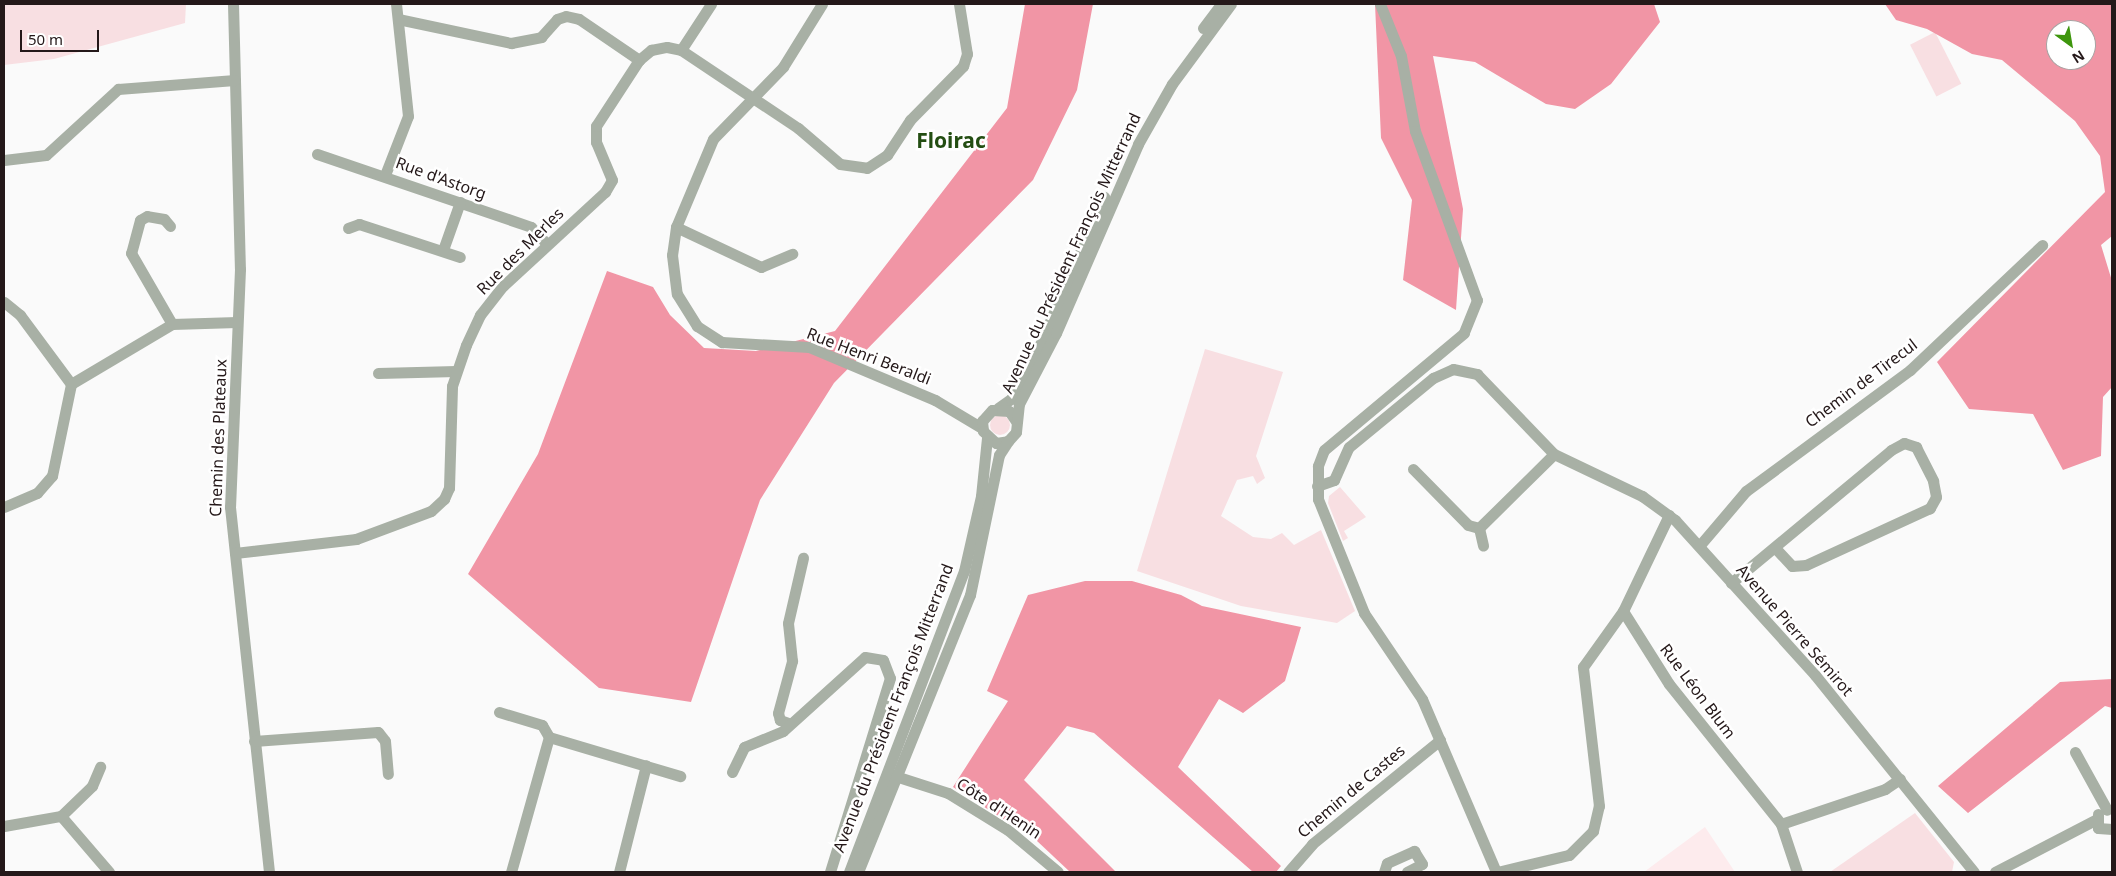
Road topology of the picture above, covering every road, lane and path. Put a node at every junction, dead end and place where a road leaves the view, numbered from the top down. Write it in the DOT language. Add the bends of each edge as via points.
graph roads {
  1 [pos="233,4"];
  2 [pos="396,4"];
  3 [pos="711,4"];
  4 [pos="822,4"];
  5 [pos="959,4"];
  6 [pos="1221,4"];
  7 [pos="1231,4"];
  8 [pos="1380,4"];
  9 [pos="398,19"];
  10 [pos="681,50"];
  11 [pos="638,60"];
  12 [pos="235,80"];
  13 [pos="751,100"];
  14 [pos="317,154"];
  15 [pos="4,160"];
  16 [pos="385,175"];
  17 [pos="460,202"];
  18 [pos="170,226"];
  19 [pos="676,227"];
  20 [pos="348,228"];
  21 [pos="547,244"];
  22 [pos="2042,245"];
  23 [pos="443,250"];
  24 [pos="792,254"];
  25 [pos="460,257"];
  26 [pos="4,302"];
  27 [pos="237,322"];
  28 [pos="172,324"];
  29 [pos="456,370"];
  30 [pos="378,373"];
  31 [pos="71,384"];
  32 [pos="935,400"];
  33 [pos="995,409"];
  34 [pos="1016,421"];
  35 [pos="984,433"];
  36 [pos="1008,441"];
  37 [pos="1554,454"];
  38 [pos="1413,469"];
  39 [pos="1317,486"];
  40 [pos="4,507"];
  41 [pos="1669,515"];
  42 [pos="1479,528"];
  43 [pos="1700,545"];
  44 [pos="1483,546"];
  45 [pos="1775,548"];
  46 [pos="235,553"];
  47 [pos="803,558"];
  48 [pos="1731,583"];
  49 [pos="1623,612"];
  50 [pos="499,712"];
  51 [pos="788,724"];
  52 [pos="549,737"];
  53 [pos="1440,740"];
  54 [pos="254,741"];
  55 [pos="2075,752"];
  56 [pos="646,765"];
  57 [pos="100,767"];
  58 [pos="732,772"];
  59 [pos="388,774"];
  60 [pos="892,775"];
  61 [pos="680,776"];
  62 [pos="1900,779"];
  63 [pos="2110,812"];
  64 [pos="61,816"];
  65 [pos="2095,820"];
  66 [pos="1781,824"];
  67 [pos="4,826"];
  68 [pos="2112,829"];
  69 [pos="109,872"];
  70 [pos="268,872"];
  71 [pos="511,872"];
  72 [pos="619,872"];
  73 [pos="830,872"];
  74 [pos="849,872"];
  75 [pos="858,872"];
  76 [pos="1058,872"];
  77 [pos="1288,872"];
  78 [pos="1384,872"];
  79 [pos="1408,872"];
  80 [pos="1497,872"];
  81 [pos="1797,872"];
  82 [pos="1974,872"];
  83 [pos="1995,872"];
  1 -- 12 [label="street, Chemin des Plateaux"];
  2 -- 9 [label="street"];
  3 -- 10 [label="street"];
  4 -- 13 [label="street" via="798,47"];
  5 -- 13 [label="street" via="967,54 963,66 910,120 878,164 857,169 840,164 798,128"];
  6 -- 33 [label="street, Avenue du Président François Mitterrand" via="1147,110 1104,197 1038,349 1011,399"];
  7 -- 34 [label="street, Avenue du Président François Mitterrand" via="1172,84 1138,144 1056,333 1019,404"];
  8 -- 39 [label="street" via="1400,56 1416,131 1477,300 1464,332 1324,450"];
  9 -- 11 [label="street" via="511,43 541,37 557,19 566,16 580,20"];
  9 -- 16 [label="street" via="408,116"];
  10 -- 11 [label="street" via="667,47 651,50"];
  10 -- 13 [label="street"];
  11 -- 21 [label="street, Rue des Merles" via="596,126 596,142 612,180 592,204"];
  12 -- 15 [label="street" via="118,89 46,155"];
  12 -- 27 [label="street, Chemin des Plateaux" via="240,200"];
  13 -- 19 [label="street, Rue Henri Beraldi" via="712,139"];
  14 -- 16 [label="street, Rue d'Astorg"];
  16 -- 17 [label="street, Rue d'Astorg"];
  17 -- 21 [label="street, Rue d'Astorg" via="530,227"];
  17 -- 23 [label="street"];
  18 -- 28 [label="street" via="164,219 147,216 140,220 131,254"];
  19 -- 24 [label="street" via="761,267"];
  19 -- 32 [label="street, Rue Henri Beraldi" via="672,255 678,294 706,333 736,345 809,347"];
  20 -- 23 [label="street" via="359,224"];
  21 -- 29 [label="street, Rue des Merles" via="491,300"];
  22 -- 43 [label="street, Chemin de Tirecul" via="1910,370 1746,491"];
  23 -- 25 [label="street"];
  26 -- 31 [label="street" via="20,315"];
  27 -- 28 [label="street"];
  27 -- 46 [label="street, Chemin des Plateaux" via="230,508"];
  28 -- 31 [label="street"];
  29 -- 30 [label="street"];
  29 -- 46 [label="street, Rue des Merles" via="447,435 448,488 444,499 431,511 356,539"];
  31 -- 40 [label="street" via="52,476 37,493"];
  32 -- 33 [label="street, Rue Henri Beraldi" via="975,412"];
  32 -- 35 [label="street, Rue Henri Beraldi"];
  33 -- 34 [label="street" via="1009,411"];
  33 -- 35 [label="street"];
  34 -- 36 [label="street" via="1016,432"];
  35 -- 36 [label="street" via="996,443"];
  35 -- 60 [label="street, Avenue du Président François Mitterrand" via="981,496 964,572"];
  36 -- 60 [label="street, Avenue du Président François Mitterrand" via="999,455 970,595"];
  37 -- 39 [label="street" via="1482,377 1452,369 1433,378 1355,442 1346,451 1337,478"];
  37 -- 41 [label="street, Avenue Pierre Sémirot" via="1642,496"];
  37 -- 42 [label="street"];
  38 -- 42 [label="street" via="1468,525"];
  39 -- 53 [label="street" via="1322,510 1364,613 1416,689"];
  41 -- 43 [label="street, Avenue Pierre Sémirot"];
  41 -- 49 [label="street"];
  42 -- 44 [label="street"];
  43 -- 48 [label="street, Avenue Pierre Sémirot"];
  45 -- 45 [label="street" via="1891,450 1904,443 1916,447 1933,481 1936,497 1930,508 1806,565 1792,566"];
  45 -- 48 [label="street"];
  46 -- 54 [label="street, Chemin des Plateaux"];
  47 -- 51 [label="street" via="788,623 792,661 778,713 780,720"];
  48 -- 62 [label="street, Avenue Pierre Sémirot" via="1815,675"];
  49 -- 66 [label="street, Rue Léon Blum" via="1669,684"];
  49 -- 80 [label="street" via="1582,667 1599,806 1593,831 1569,855"];
  50 -- 52 [label="street" via="542,725"];
  51 -- 58 [label="street" via="776,736 744,747"];
  51 -- 73 [label="street" via="814,706 865,657 874,656 888,667 890,678"];
  52 -- 56 [label="street"];
  52 -- 71 [label="street"];
  53 -- 77 [label="street, Chemin de Castes" via="1312,844"];
  53 -- 80 [label="street"];
  54 -- 59 [label="street" via="378,732 386,741"];
  54 -- 70 [label="street, Chemin des Plateaux"];
  55 -- 63 [label="street"];
  56 -- 61 [label="street"];
  56 -- 72 [label="street"];
  57 -- 64 [label="street" via="92,786"];
  60 -- 74 [label="street, Avenue du Président François Mitterrand"];
  60 -- 75 [label="street, Avenue du Président François Mitterrand"];
  60 -- 76 [label="street, Côte d'Henin" via="948,793 1008,830"];
  62 -- 66 [label="street" via="1884,790"];
  62 -- 82 [label="street, Avenue Pierre Sémirot"];
  63 -- 65 [label="street"];
  64 -- 67 [label="street"];
  64 -- 69 [label="street"];
  65 -- 68 [label="street" via="2101,830"];
  65 -- 83 [label="street"];
  66 -- 81 [label="street, Rue Léon Blum"];
  78 -- 79 [label="street" via="1386,862 1416,852 1422,864"];
}
